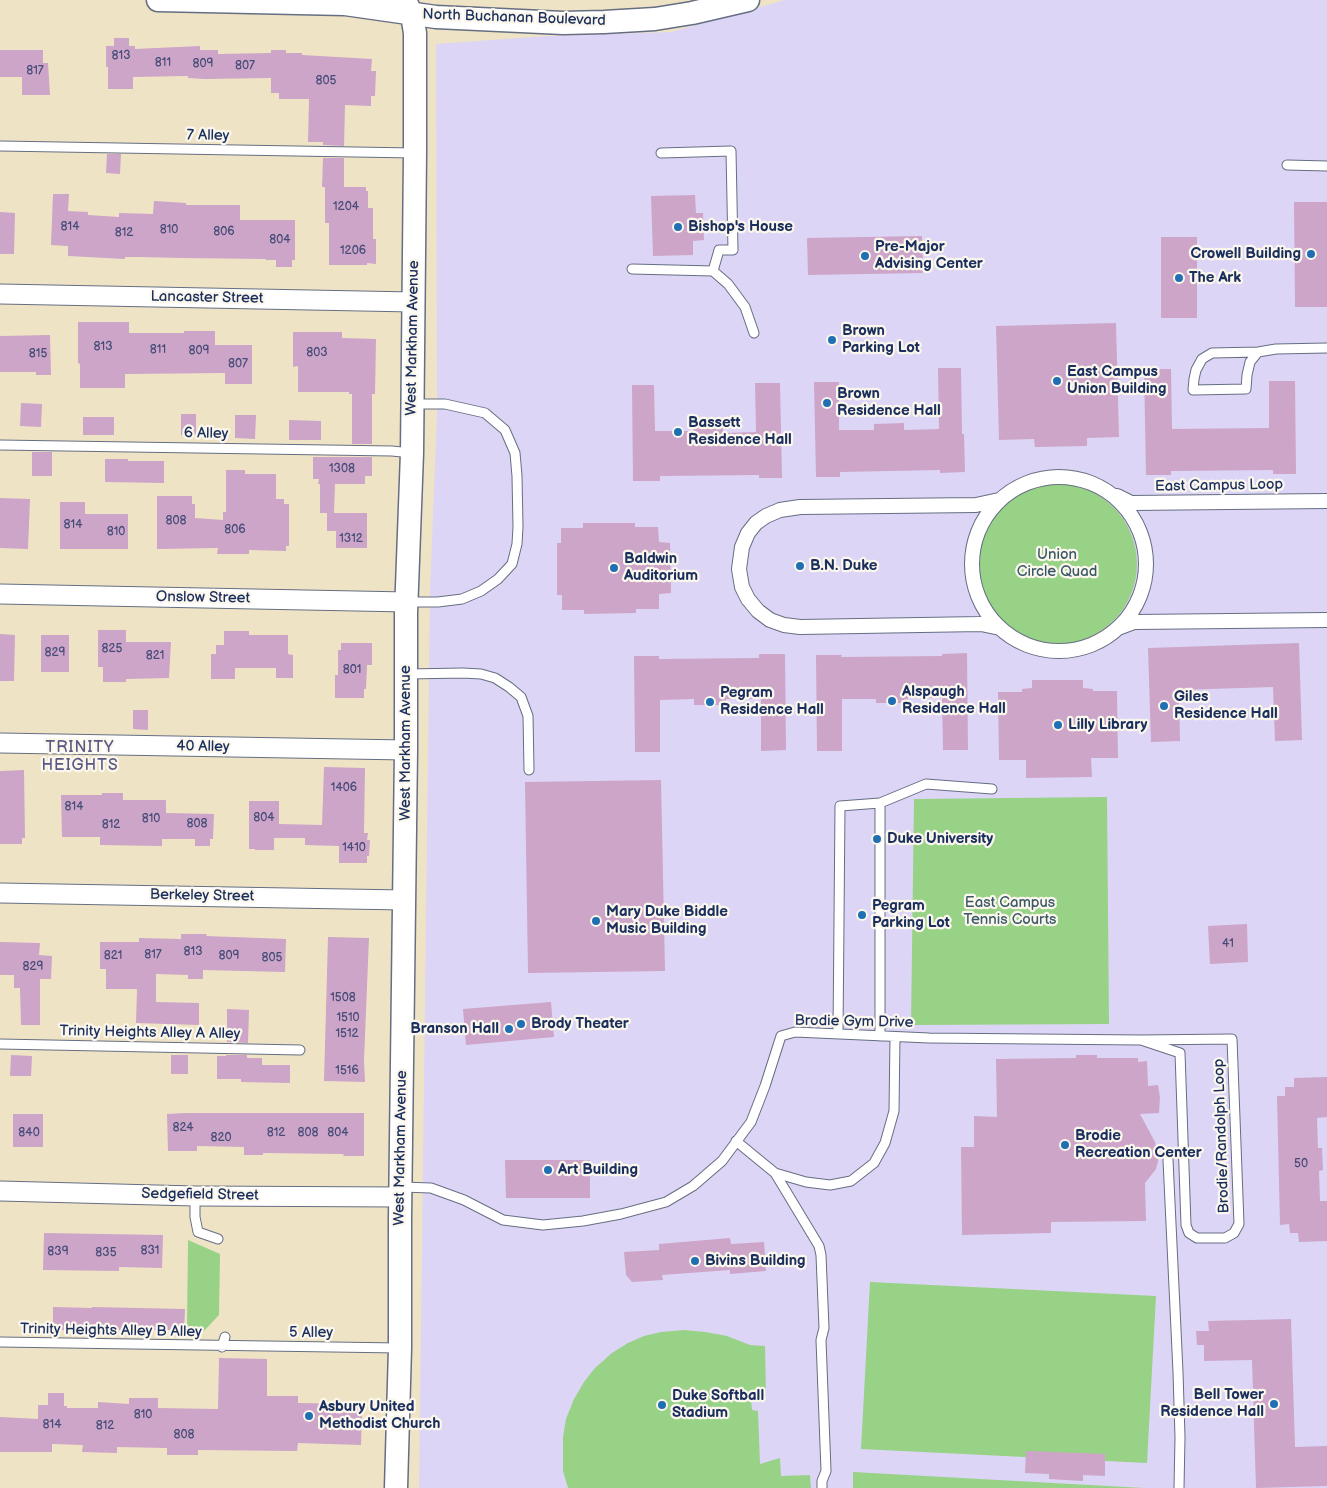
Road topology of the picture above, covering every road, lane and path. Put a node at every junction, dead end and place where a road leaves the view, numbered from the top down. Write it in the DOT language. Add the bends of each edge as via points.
graph roads {
  1 [pos="158,0"];
  2 [pos="748,0"];
  3 [pos="692,6"];
  4 [pos="408,7"];
  5 [pos="0,146"];
  6 [pos="414,153"];
  7 [pos="661,153"];
  8 [pos="1287,165"];
  9 [pos="1327,166"];
  10 [pos="632,269"];
  11 [pos="713,271"];
  12 [pos="0,294"];
  13 [pos="413,302"];
  14 [pos="754,334"];
  15 [pos="1327,348"];
  16 [pos="1258,352"];
  17 [pos="412,404"];
  18 [pos="0,445"];
  19 [pos="412,452"];
  20 [pos="1113,496"];
  21 [pos="1000,500"];
  22 [pos="1327,501"];
  23 [pos="0,594"];
  24 [pos="407,602"];
  25 [pos="1327,620"];
  26 [pos="1000,628"];
  27 [pos="1118,628"];
  28 [pos="406,674"];
  29 [pos="0,743"];
  30 [pos="406,750"];
  31 [pos="529,770"];
  32 [pos="992,789"];
  33 [pos="880,803"];
  34 [pos="0,893"];
  35 [pos="404,900"];
  36 [pos="838,1034"];
  37 [pos="880,1036"];
  38 [pos="894,1036"];
  39 [pos="1142,1040"];
  40 [pos="0,1044"];
  41 [pos="300,1050"];
  42 [pos="736,1141"];
  43 [pos="1168,1160"];
  44 [pos="775,1173"];
  45 [pos="0,1192"];
  46 [pos="400,1192"];
  47 [pos="195,1196"];
  48 [pos="218,1238"];
  49 [pos="224,1337"];
  50 [pos="0,1342"];
  51 [pos="222,1346"];
  52 [pos="400,1348"];
  53 [pos="396,1488"];
  54 [pos="822,1488"];
  55 [pos="1179,1488"];
  1 -- 4 [label="street, North Buchanan Boulevard"];
  2 -- 3 [label="street, North Buchanan Boulevard"];
  3 -- 4 [label="street, North Buchanan Boulevard" via="655,19 571,23 436,17"];
  4 -- 6 [label="street, West Markham Avenue" via="415,32"];
  5 -- 6 [label="lane, 7 Alley"];
  6 -- 13 [label="street, West Markham Avenue"];
  7 -- 11 [label="lane" via="730,151 733,250 719,250"];
  8 -- 9 [label="lane"];
  10 -- 11 [label="lane"];
  11 -- 14 [label="lane" via="728,284 745,307"];
  12 -- 13 [label="street, Lancaster Street"];
  13 -- 17 [label="street, West Markham Avenue"];
  15 -- 16 [label="lane"];
  16 -- 16 [label="lane" via="1212,353 1202,359 1196,370 1194,390 1246,389 1250,362"];
  17 -- 19 [label="street, West Markham Avenue"];
  17 -- 24 [label="lane" via="445,404 485,413 505,430 516,453 518,527 512,564 481,591 462,599"];
  18 -- 19 [label="lane, 6 Alley"];
  19 -- 24 [label="street, West Markham Avenue"];
  20 -- 21 [label="street" via="1085,481 1052,477 1026,483"];
  20 -- 22 [label="street, East Campus Loop" via="1132,503"];
  20 -- 27 [label="street" via="1126,508 1138,527 1146,558 1140,597"];
  21 -- 26 [label="street" via="984,519 972,556 980,599"];
  21 -- 26 [label="street" via="976,505 780,510 756,523 748,533 739,569 748,599 770,620 784,625 981,624"];
  23 -- 24 [label="street, Onslow Street"];
  24 -- 28 [label="street, West Markham Avenue"];
  25 -- 27 [label="street" via="1134,622"];
  26 -- 27 [label="street" via="1023,644 1057,651 1085,647"];
  28 -- 30 [label="street, West Markham Avenue"];
  28 -- 31 [label="lane" via="482,674 509,687 521,697 528,716"];
  29 -- 30 [label="street, 40 Alley"];
  30 -- 35 [label="street, West Markham Avenue"];
  32 -- 33 [label="lane" via="926,784"];
  33 -- 36 [label="lane" via="840,806"];
  33 -- 37 [label="lane"];
  34 -- 35 [label="street, Berkeley Street"];
  35 -- 46 [label="street, West Markham Avenue"];
  36 -- 37 [label="lane, Brodie Gym Drive"];
  36 -- 42 [label="lane, Brodie Gym Drive" via="796,1032 781,1036 750,1122"];
  37 -- 38 [label="lane, Brodie Gym Drive"];
  38 -- 39 [label="lane, Brodie Gym Drive"];
  38 -- 44 [label="lane" via="894,1111 885,1143 874,1162 852,1180 830,1185"];
  39 -- 39 [label="lane, Brodie/Randolph Loop" via="1232,1039 1239,1224 1225,1238 1197,1238 1189,1233 1186,1225 1180,1053"];
  40 -- 41 [label="lane, Trinity Heights Alley A Alley"];
  42 -- 44 [label="lane"];
  42 -- 46 [label="lane, Brodie Gym Drive" via="713,1169 666,1202 583,1221 543,1225 503,1220 431,1188"];
  43 -- 55 [label="lane" via="1180,1437"];
  44 -- 54 [label="lane" via="819,1246 821,1255 826,1471"];
  45 -- 47 [label="street, Sedgefield Street"];
  46 -- 47 [label="street, Sedgefield Street"];
  46 -- 52 [label="street, West Markham Avenue"];
  47 -- 48 [label="lane" via="198,1232"];
  49 -- 51 [label="lane"];
  50 -- 51 [label="lane, Trinity Heights Alley B Alley"];
  51 -- 52 [label="lane, 5 Alley"];
  52 -- 53 [label="street, West Markham Avenue"];
}
